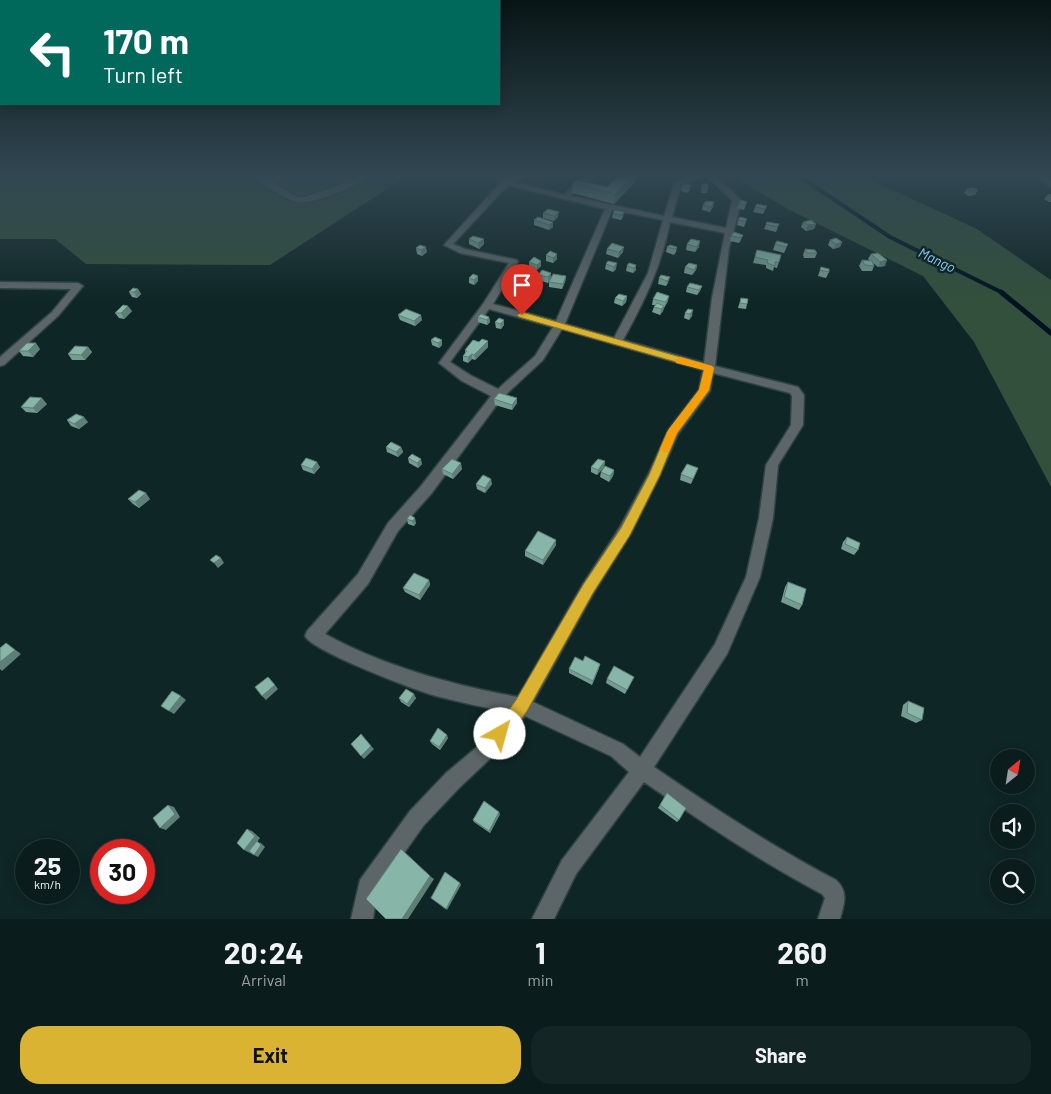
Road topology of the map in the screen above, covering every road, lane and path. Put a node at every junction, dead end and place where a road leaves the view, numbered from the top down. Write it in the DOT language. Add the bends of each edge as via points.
graph roads {
  1 [pos="472,217"];
  2 [pos="605,217"];
  3 [pos="660,217"];
  4 [pos="732,217"];
  5 [pos="666,218"];
  6 [pos="729,231"];
  7 [pos="0,284"];
  8 [pos="487,305"];
  9 [pos="559,326"];
  10 [pos="616,343"];
  11 [pos="0,363"];
  12 [pos="709,368"];
  13 [pos="497,396"];
  14 [pos="522,706"];
  15 [pos="642,770"];
  16 [pos="362,919"];
  17 [pos="543,919"];
  18 [pos="829,919"];
  1 -- 8 [label="street" via="448,245 514,262"];
  2 -- 9 [label="street"];
  3 -- 5 [label="street"];
  4 -- 6 [label="street"];
  5 -- 6 [label="street"];
  5 -- 10 [label="street" via="650,279"];
  6 -- 12 [label="street"];
  7 -- 11 [label="street" via="78,286 55,314"];
  8 -- 9 [label="street"];
  8 -- 13 [label="street" via="444,365 494,391"];
  9 -- 10 [label="street"];
  9 -- 13 [label="street" via="539,358"];
  10 -- 12 [label="street"];
  12 -- 14 [label="street" via="704,390 673,432 626,531 588,589"];
  12 -- 15 [label="street" via="794,390 798,395 797,424 772,465 766,518 753,577 722,649"];
  13 -- 14 [label="street" via="426,490 393,527 363,579 313,636 338,650 434,687"];
  14 -- 15 [label="street" via="617,750"];
  14 -- 16 [label="street" via="489,748 417,818 367,887"];
  15 -- 17 [label="street" via="569,867"];
  15 -- 18 [label="street" via="721,824 829,887 835,898"];
}
